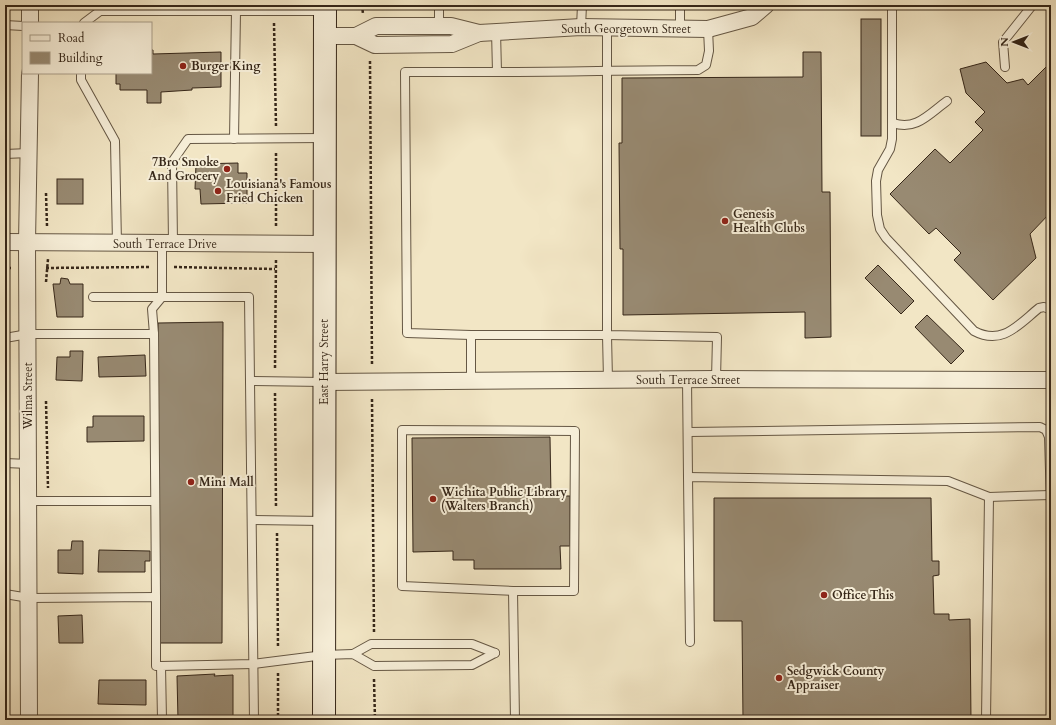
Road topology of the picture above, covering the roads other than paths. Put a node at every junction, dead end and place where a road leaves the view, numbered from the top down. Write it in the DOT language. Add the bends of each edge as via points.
graph roads {
  1 [pos="30,5"];
  2 [pos="439,5"];
  3 [pos="582,5"];
  4 [pos="680,5"];
  5 [pos="766,5"];
  6 [pos="892,5"];
  7 [pos="1031,6"];
  8 [pos="249,8"];
  9 [pos="325,8"];
  10 [pos="236,11"];
  11 [pos="30,22"];
  12 [pos="85,22"];
  13 [pos="5,25"];
  14 [pos="22,26"];
  15 [pos="439,26"];
  16 [pos="581,27"];
  17 [pos="607,27"];
  18 [pos="680,29"];
  19 [pos="708,30"];
  20 [pos="496,31"];
  21 [pos="479,33"];
  22 [pos="326,36"];
  23 [pos="363,36"];
  24 [pos="1005,67"];
  25 [pos="497,72"];
  26 [pos="607,72"];
  27 [pos="30,74"];
  28 [pos="81,74"];
  29 [pos="947,101"];
  30 [pos="893,123"];
  31 [pos="325,138"];
  32 [pos="234,139"];
  33 [pos="29,153"];
  34 [pos="5,154"];
  35 [pos="5,242"];
  36 [pos="27,242"];
  37 [pos="117,244"];
  38 [pos="167,244"];
  39 [pos="324,244"];
  40 [pos="93,297"];
  41 [pos="162,297"];
  42 [pos="1051,310"];
  43 [pos="28,334"];
  44 [pos="154,334"];
  45 [pos="471,335"];
  46 [pos="607,335"];
  47 [pos="5,338"];
  48 [pos="688,379"];
  49 [pos="716,379"];
  50 [pos="608,380"];
  51 [pos="1051,380"];
  52 [pos="250,381"];
  53 [pos="471,381"];
  54 [pos="324,382"];
  55 [pos="689,432"];
  56 [pos="5,463"];
  57 [pos="29,464"];
  58 [pos="688,477"];
  59 [pos="1050,495"];
  60 [pos="988,497"];
  61 [pos="29,501"];
  62 [pos="155,501"];
  63 [pos="1051,504"];
  64 [pos="252,520"];
  65 [pos="324,521"];
  66 [pos="513,591"];
  67 [pos="5,594"];
  68 [pos="156,597"];
  69 [pos="29,598"];
  70 [pos="690,642"];
  71 [pos="353,654"];
  72 [pos="324,655"];
  73 [pos="253,664"];
  74 [pos="161,666"];
  75 [pos="29,720"];
  76 [pos="162,720"];
  77 [pos="254,720"];
  78 [pos="324,720"];
  79 [pos="515,720"];
  80 [pos="986,720"];
  1 -- 11 [label="street"];
  2 -- 15 [label="lane"];
  3 -- 16 [label="lane"];
  4 -- 18 [label="lane"];
  5 -- 19 [label="street, South Georgetown Street" via="752,17"];
  6 -- 30 [label="lane"];
  7 -- 24 [label="lane" via="1003,42"];
  8 -- 9 [label="lane" via="274,11"];
  8 -- 10 [label="lane"];
  9 -- 22 [label="main road, East Harry Street"];
  10 -- 12 [label="lane" via="100,11"];
  10 -- 32 [label="lane"];
  13 -- 14 [label="lane"];
  15 -- 21 [label="street, South Georgetown Street" via="452,26"];
  15 -- 23 [label="street, South Georgetown Street" via="376,26"];
  16 -- 17 [label="street, South Georgetown Street"];
  16 -- 20 [label="street, South Georgetown Street"];
  17 -- 18 [label="street, South Georgetown Street"];
  17 -- 26 [label="lane"];
  18 -- 19 [label="street, South Georgetown Street"];
  19 -- 26 [label="lane" via="709,51 706,66 698,70"];
  20 -- 21 [label="street, South Georgetown Street"];
  20 -- 25 [label="lane"];
  21 -- 23 [label="street, South Georgetown Street" via="452,44 375,45"];
  22 -- 23 [label="street, South Georgetown Street"];
  22 -- 31 [label="main road, East Harry Street"];
  25 -- 26 [label="lane"];
  25 -- 45 [label="lane" via="405,72 407,333"];
  26 -- 46 [label="lane"];
  27 -- 33 [label="street, Wilma Street"];
  28 -- 37 [label="lane" via="81,80 115,140"];
  29 -- 30 [label="lane" via="915,124 907,126"];
  30 -- 42 [label="lane" via="890,149 878,170 876,181 877,215 880,230 886,238 974,330 982,335 989,337 1008,333 1039,308"];
  31 -- 32 [label="lane"];
  31 -- 39 [label="main road, East Harry Street"];
  32 -- 38 [label="lane" via="188,139 172,162"];
  33 -- 34 [label="lane"];
  33 -- 36 [label="street, Wilma Street"];
  35 -- 36 [label="street, South Terrace Drive"];
  36 -- 37 [label="street, South Terrace Drive"];
  36 -- 43 [label="street, Wilma Street"];
  37 -- 38 [label="street, South Terrace Drive"];
  38 -- 39 [label="street, South Terrace Drive"];
  38 -- 41 [label="lane" via="162,267"];
  39 -- 54 [label="main road, East Harry Street"];
  40 -- 41 [label="lane"];
  41 -- 44 [label="lane" via="152,309"];
  41 -- 52 [label="lane" via="249,297"];
  43 -- 44 [label="lane"];
  43 -- 47 [label="lane"];
  43 -- 57 [label="street, Wilma Street"];
  44 -- 62 [label="lane"];
  45 -- 46 [label="lane"];
  45 -- 53 [label="lane"];
  46 -- 49 [label="lane" via="717,337"];
  46 -- 50 [label="lane"];
  48 -- 49 [label="street, South Terrace Street"];
  48 -- 50 [label="street, South Terrace Street"];
  48 -- 55 [label="lane"];
  49 -- 51 [label="street, South Terrace Street"];
  50 -- 53 [label="street, South Terrace Street"];
  52 -- 54 [label="lane"];
  52 -- 64 [label="lane"];
  53 -- 54 [label="street, South Terrace Street"];
  54 -- 65 [label="main road, East Harry Street"];
  55 -- 58 [label="lane"];
  55 -- 59 [label="lane" via="1040,427 1046,430 1049,437"];
  56 -- 57 [label="lane"];
  57 -- 61 [label="street, Wilma Street"];
  58 -- 60 [label="lane" via="948,481"];
  58 -- 70 [label="lane"];
  59 -- 60 [label="lane"];
  59 -- 63 [label="lane"];
  60 -- 80 [label="lane"];
  61 -- 62 [label="lane"];
  61 -- 69 [label="street, Wilma Street"];
  62 -- 68 [label="lane"];
  64 -- 65 [label="lane"];
  64 -- 73 [label="lane"];
  65 -- 72 [label="main road, East Harry Street"];
  66 -- 66 [label="lane" via="402,586 402,430 575,431 574,591"];
  66 -- 79 [label="lane"];
  67 -- 69 [label="lane"];
  68 -- 69 [label="lane"];
  68 -- 74 [label="lane" via="156,666"];
  69 -- 75 [label="street, Wilma Street"];
  71 -- 71 [label="lane" via="374,644 472,644 495,653 472,665 374,666"];
  71 -- 72 [label="lane"];
  72 -- 73 [label="lane"];
  72 -- 78 [label="main road, East Harry Street"];
  73 -- 74 [label="lane"];
  73 -- 77 [label="lane"];
  74 -- 76 [label="lane"];
}
